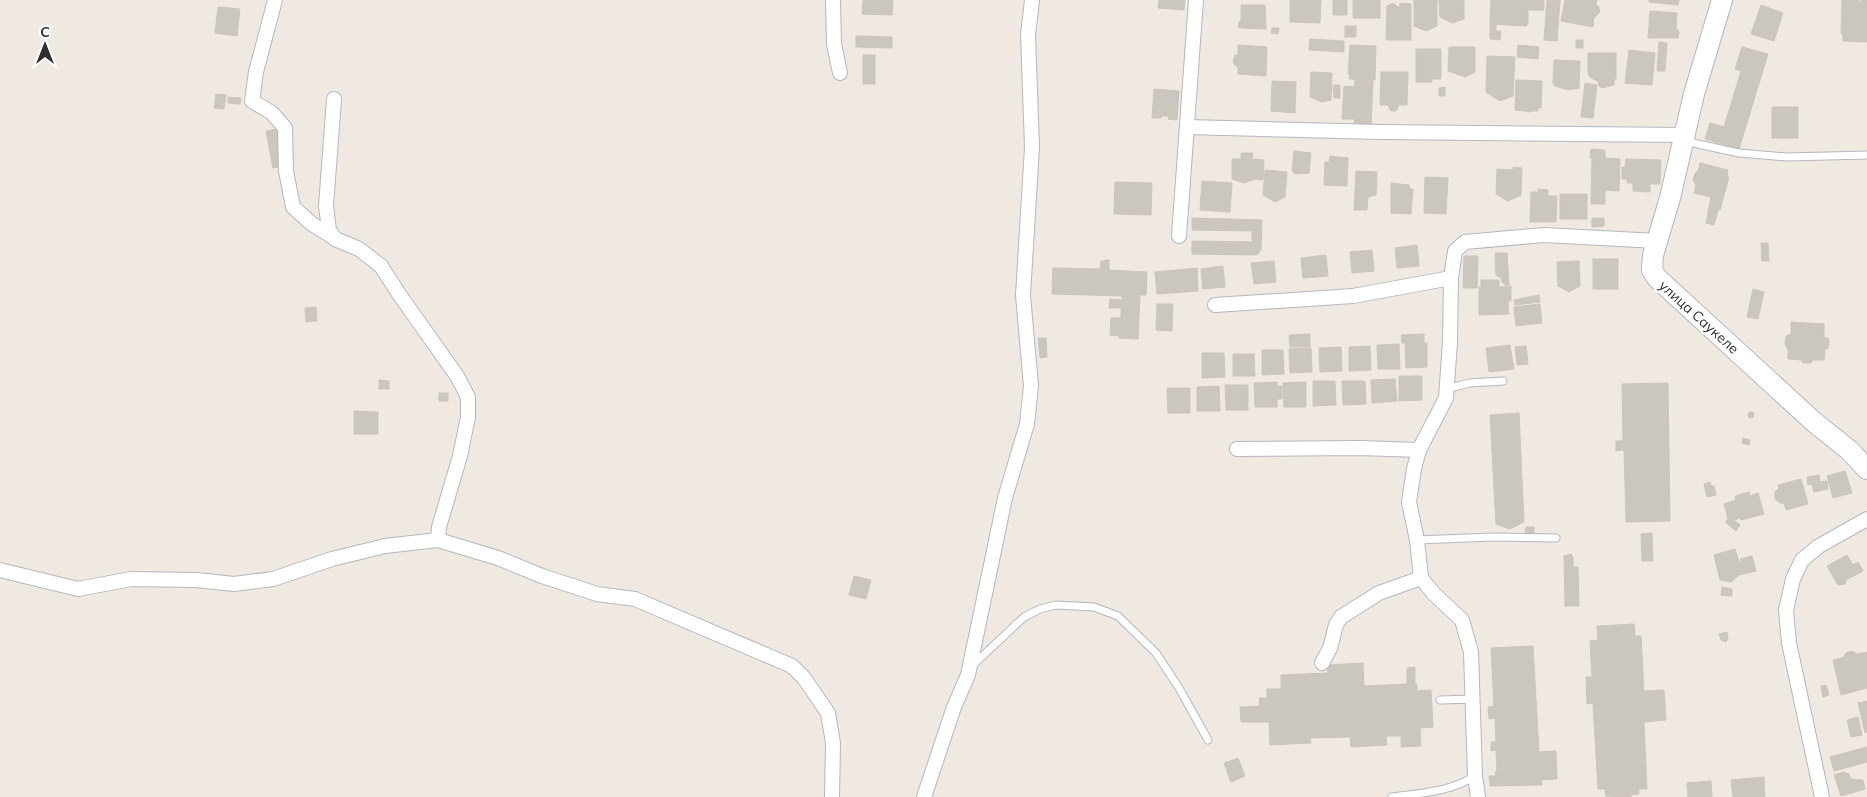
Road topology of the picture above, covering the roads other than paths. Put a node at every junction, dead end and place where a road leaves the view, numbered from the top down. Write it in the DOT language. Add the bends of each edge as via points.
graph roads {
  1 [pos="275,0"];
  2 [pos="832,0"];
  3 [pos="1032,0"];
  4 [pos="1196,0"];
  5 [pos="1722,0"];
  6 [pos="840,73"];
  7 [pos="334,99"];
  8 [pos="1187,127"];
  9 [pos="1684,138"];
  10 [pos="1867,155"];
  11 [pos="1179,236"];
  12 [pos="333,237"];
  13 [pos="1657,241"];
  14 [pos="1451,278"];
  15 [pos="1215,305"];
  16 [pos="1503,381"];
  17 [pos="1446,389"];
  18 [pos="1237,449"];
  19 [pos="1419,450"];
  20 [pos="1867,469"];
  21 [pos="1867,520"];
  22 [pos="1556,538"];
  23 [pos="438,540"];
  24 [pos="1417,540"];
  25 [pos="0,570"];
  26 [pos="1421,578"];
  27 [pos="1322,663"];
  28 [pos="969,668"];
  29 [pos="1473,699"];
  30 [pos="1440,700"];
  31 [pos="1208,740"];
  32 [pos="1475,776"];
  33 [pos="832,797"];
  34 [pos="924,797"];
  35 [pos="1392,797"];
  36 [pos="1478,797"];
  37 [pos="1822,797"];
  1 -- 12 [label="street" via="256,72 252,101 272,113 285,128 286,171 293,207"];
  2 -- 6 [label="street" via="834,44"];
  3 -- 28 [label="street" via="1028,35 1032,147 1024,295 1031,386 1028,424 1005,498"];
  4 -- 8 [label="street"];
  5 -- 9 [label="street, улица Саукеле"];
  7 -- 12 [label="street" via="326,206"];
  8 -- 9 [label="street"];
  8 -- 11 [label="street"];
  9 -- 10 [label="lane" via="1739,153 1786,157"];
  9 -- 13 [label="street, улица Саукеле"];
  12 -- 23 [label="street" via="381,266 468,397 468,417 460,456"];
  13 -- 14 [label="street" via="1544,235 1465,242 1455,251"];
  13 -- 20 [label="street, улица Саукеле" via="1652,270 1657,278"];
  14 -- 15 [label="street" via="1353,296"];
  14 -- 17 [label="street"];
  16 -- 17 [label="lane" via="1469,383"];
  17 -- 19 [label="street" via="1446,398"];
  18 -- 19 [label="street"];
  19 -- 24 [label="street" via="1409,502"];
  21 -- 37 [label="street" via="1819,546 1802,560 1791,586 1786,610"];
  22 -- 24 [label="lane" via="1493,536"];
  23 -- 25 [label="street" via="385,546 332,559 273,579 234,584 131,579 78,589"];
  23 -- 33 [label="street" via="598,594 635,599 792,666 828,712 833,743"];
  24 -- 26 [label="street"];
  26 -- 27 [label="street" via="1379,593 1341,617"];
  26 -- 29 [label="street" via="1462,620 1471,652"];
  28 -- 31 [label="lane" via="1024,617 1040,609 1056,605 1094,607 1118,616 1156,653"];
  28 -- 34 [label="street"];
  29 -- 30 [label="lane"];
  29 -- 32 [label="street"];
  32 -- 35 [label="lane" via="1450,788"];
  32 -- 36 [label="street"];
}
